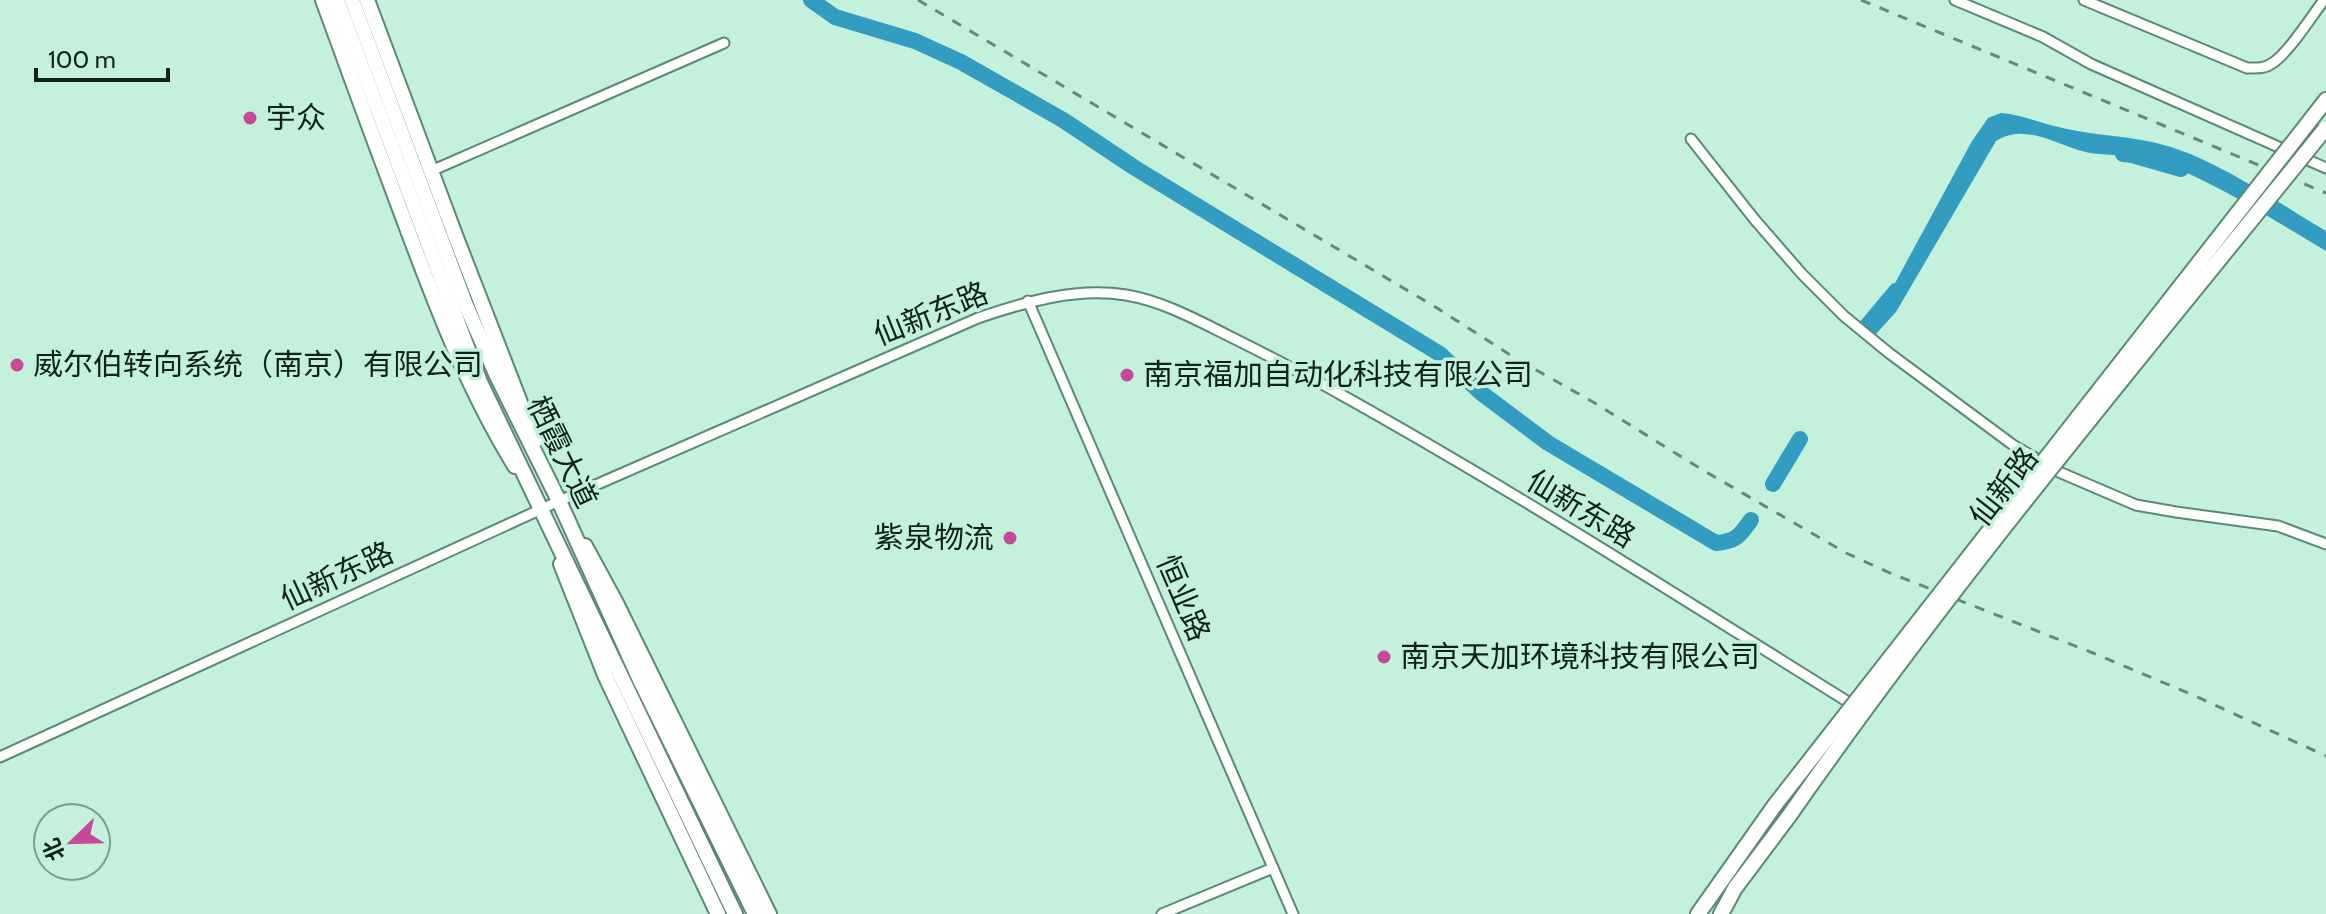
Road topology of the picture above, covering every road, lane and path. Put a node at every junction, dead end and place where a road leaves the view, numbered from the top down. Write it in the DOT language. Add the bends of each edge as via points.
graph roads {
  1 [pos="323,0"];
  2 [pos="337,0"];
  3 [pos="352,0"];
  4 [pos="367,0"];
  5 [pos="1955,0"];
  6 [pos="2084,0"];
  7 [pos="2324,0"];
  8 [pos="724,43"];
  9 [pos="2326,100"];
  10 [pos="2325,128"];
  11 [pos="1691,139"];
  12 [pos="2326,168"];
  13 [pos="431,171"];
  14 [pos="1028,301"];
  15 [pos="559,501"];
  16 [pos="541,509"];
  17 [pos="2326,544"];
  18 [pos="1853,705"];
  19 [pos="0,757"];
  20 [pos="1751,837"];
  21 [pos="1273,868"];
  22 [pos="1735,888"];
  23 [pos="718,914"];
  24 [pos="735,914"];
  25 [pos="755,914"];
  26 [pos="769,914"];
  27 [pos="1162,914"];
  28 [pos="1293,914"];
  29 [pos="1698,914"];
  30 [pos="1709,914"];
  31 [pos="1721,914"];
  32 [pos="1732,914"];
  1 -- 16 [label="main road" via="465,376"];
  2 -- 16 [label="main road, 栖霞大道" via="480,382"];
  3 -- 15 [label="main road, 栖霞大道" via="465,303"];
  4 -- 13 [label="main road"];
  5 -- 12 [label="street"];
  6 -- 7 [label="street" via="2247,68 2272,64"];
  8 -- 13 [label="street"];
  9 -- 18 [label="main road, 仙新路, bridge"];
  10 -- 22 [label="main road, 仙新路, bridge" via="1861,712"];
  11 -- 17 [label="street" via="1755,220 1844,316 2013,445 2059,472 2136,505 2278,526"];
  13 -- 15 [label="main road"];
  14 -- 15 [label="street, 仙新东路"];
  14 -- 18 [label="street, 仙新东路" via="1089,293 1127,295 1181,311 1397,425"];
  14 -- 21 [label="street, 恒业路"];
  15 -- 16 [label="street, 仙新东路"];
  15 -- 25 [label="main road, 栖霞大道"];
  15 -- 26 [label="main road" via="616,603"];
  16 -- 19 [label="street, 仙新东路"];
  16 -- 23 [label="main road" via="605,675"];
  16 -- 24 [label="main road, 栖霞大道"];
  18 -- 20 [label="main road, 仙新路, bridge"];
  20 -- 29 [label="main road, 仙新路"];
  20 -- 30 [label="main road, 仙新路"];
  21 -- 27 [label="street"];
  21 -- 28 [label="street, 恒业路"];
  22 -- 31 [label="main road, 仙新路"];
  22 -- 32 [label="main road"];
}
